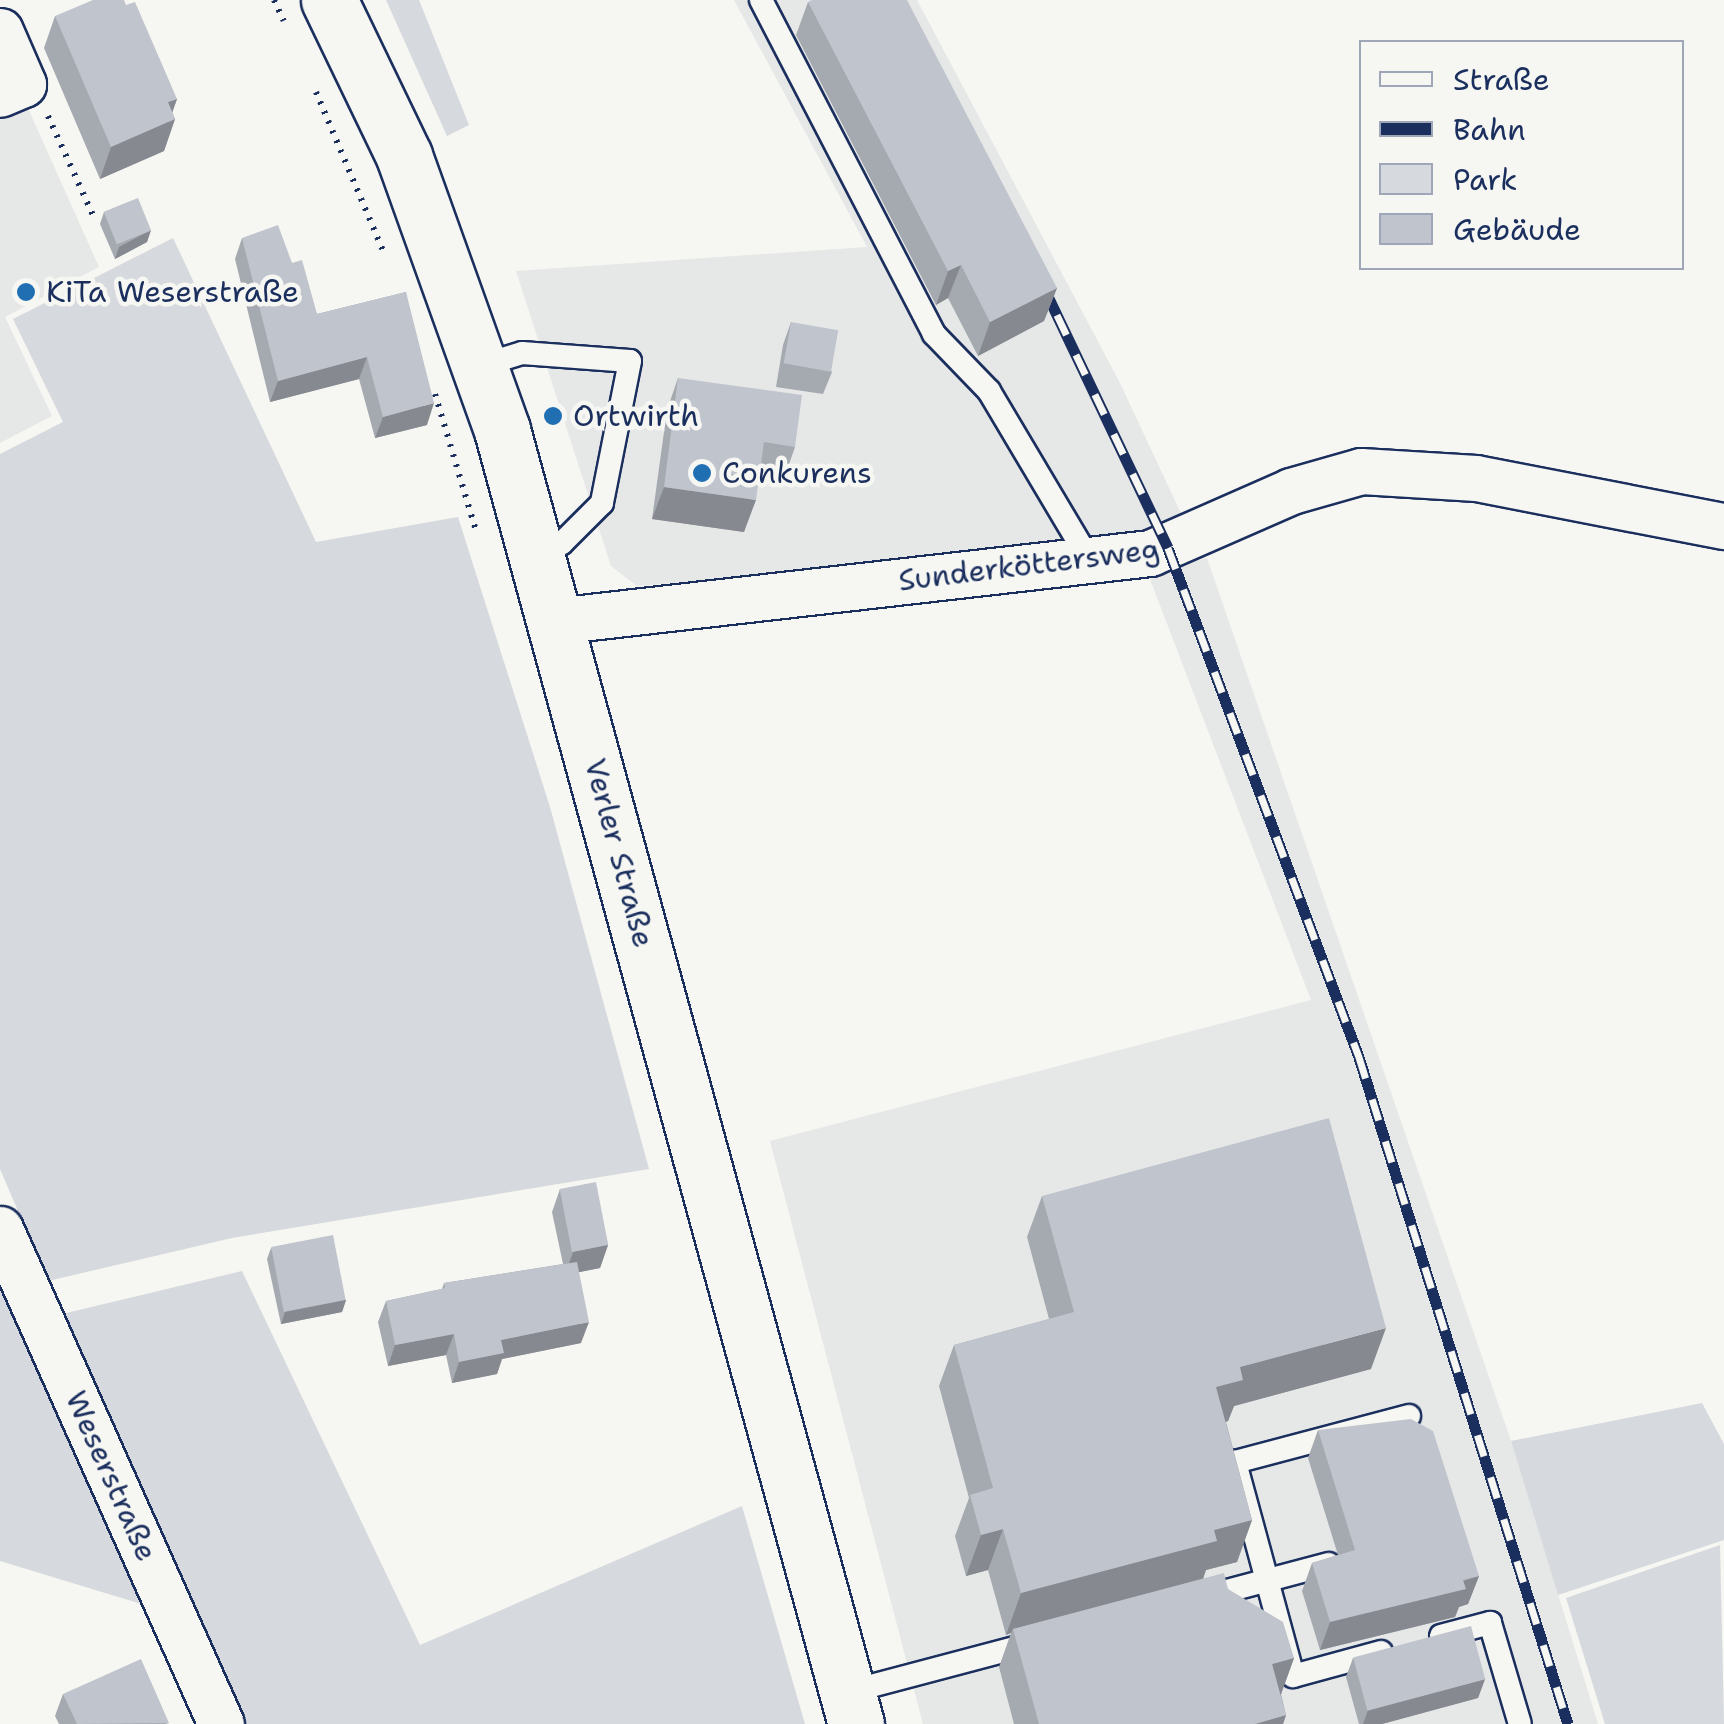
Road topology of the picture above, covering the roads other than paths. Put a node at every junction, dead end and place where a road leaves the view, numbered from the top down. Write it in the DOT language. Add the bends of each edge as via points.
graph roads {
  1 [pos="761,0"];
  2 [pos="309,16"];
  3 [pos="0,32"];
  4 [pos="12,89"];
  5 [pos="456,375"];
  6 [pos="1724,526"];
  7 [pos="536,550"];
  8 [pos="1090,561"];
  9 [pos="555,621"];
  10 [pos="0,1228"];
  11 [pos="1409,1416"];
  12 [pos="1329,1564"];
  13 [pos="1267,1580"];
  14 [pos="1174,1605"];
  15 [pos="1062,1635"];
  16 [pos="852,1708"];
  17 [pos="221,1724"];
  18 [pos="1520,1724"];
  1 -- 8 [label="lane" via="934,334 989,391"];
  2 -- 5 [label="main road, Verler Straße" via="404,156"];
  3 -- 4 [label="street"];
  5 -- 7 [label="main road, Verler Straße"];
  5 -- 7 [label="lane" via="522,353 630,361 602,503 562,543"];
  6 -- 8 [label="street, Sunderköttersweg" via="1476,478 1361,470 1291,491 1168,548"];
  7 -- 9 [label="main road, Verler Straße"];
  8 -- 9 [label="street, Sunderköttersweg"];
  9 -- 16 [label="main road, Verler Straße"];
  10 -- 17 [label="street, Weserstraße"];
  11 -- 13 [label="lane" via="1236,1462"];
  12 -- 13 [label="lane"];
  13 -- 14 [label="lane"];
  13 -- 18 [label="lane" via="1293,1676 1490,1623"];
  15 -- 16 [label="lane"];
}
